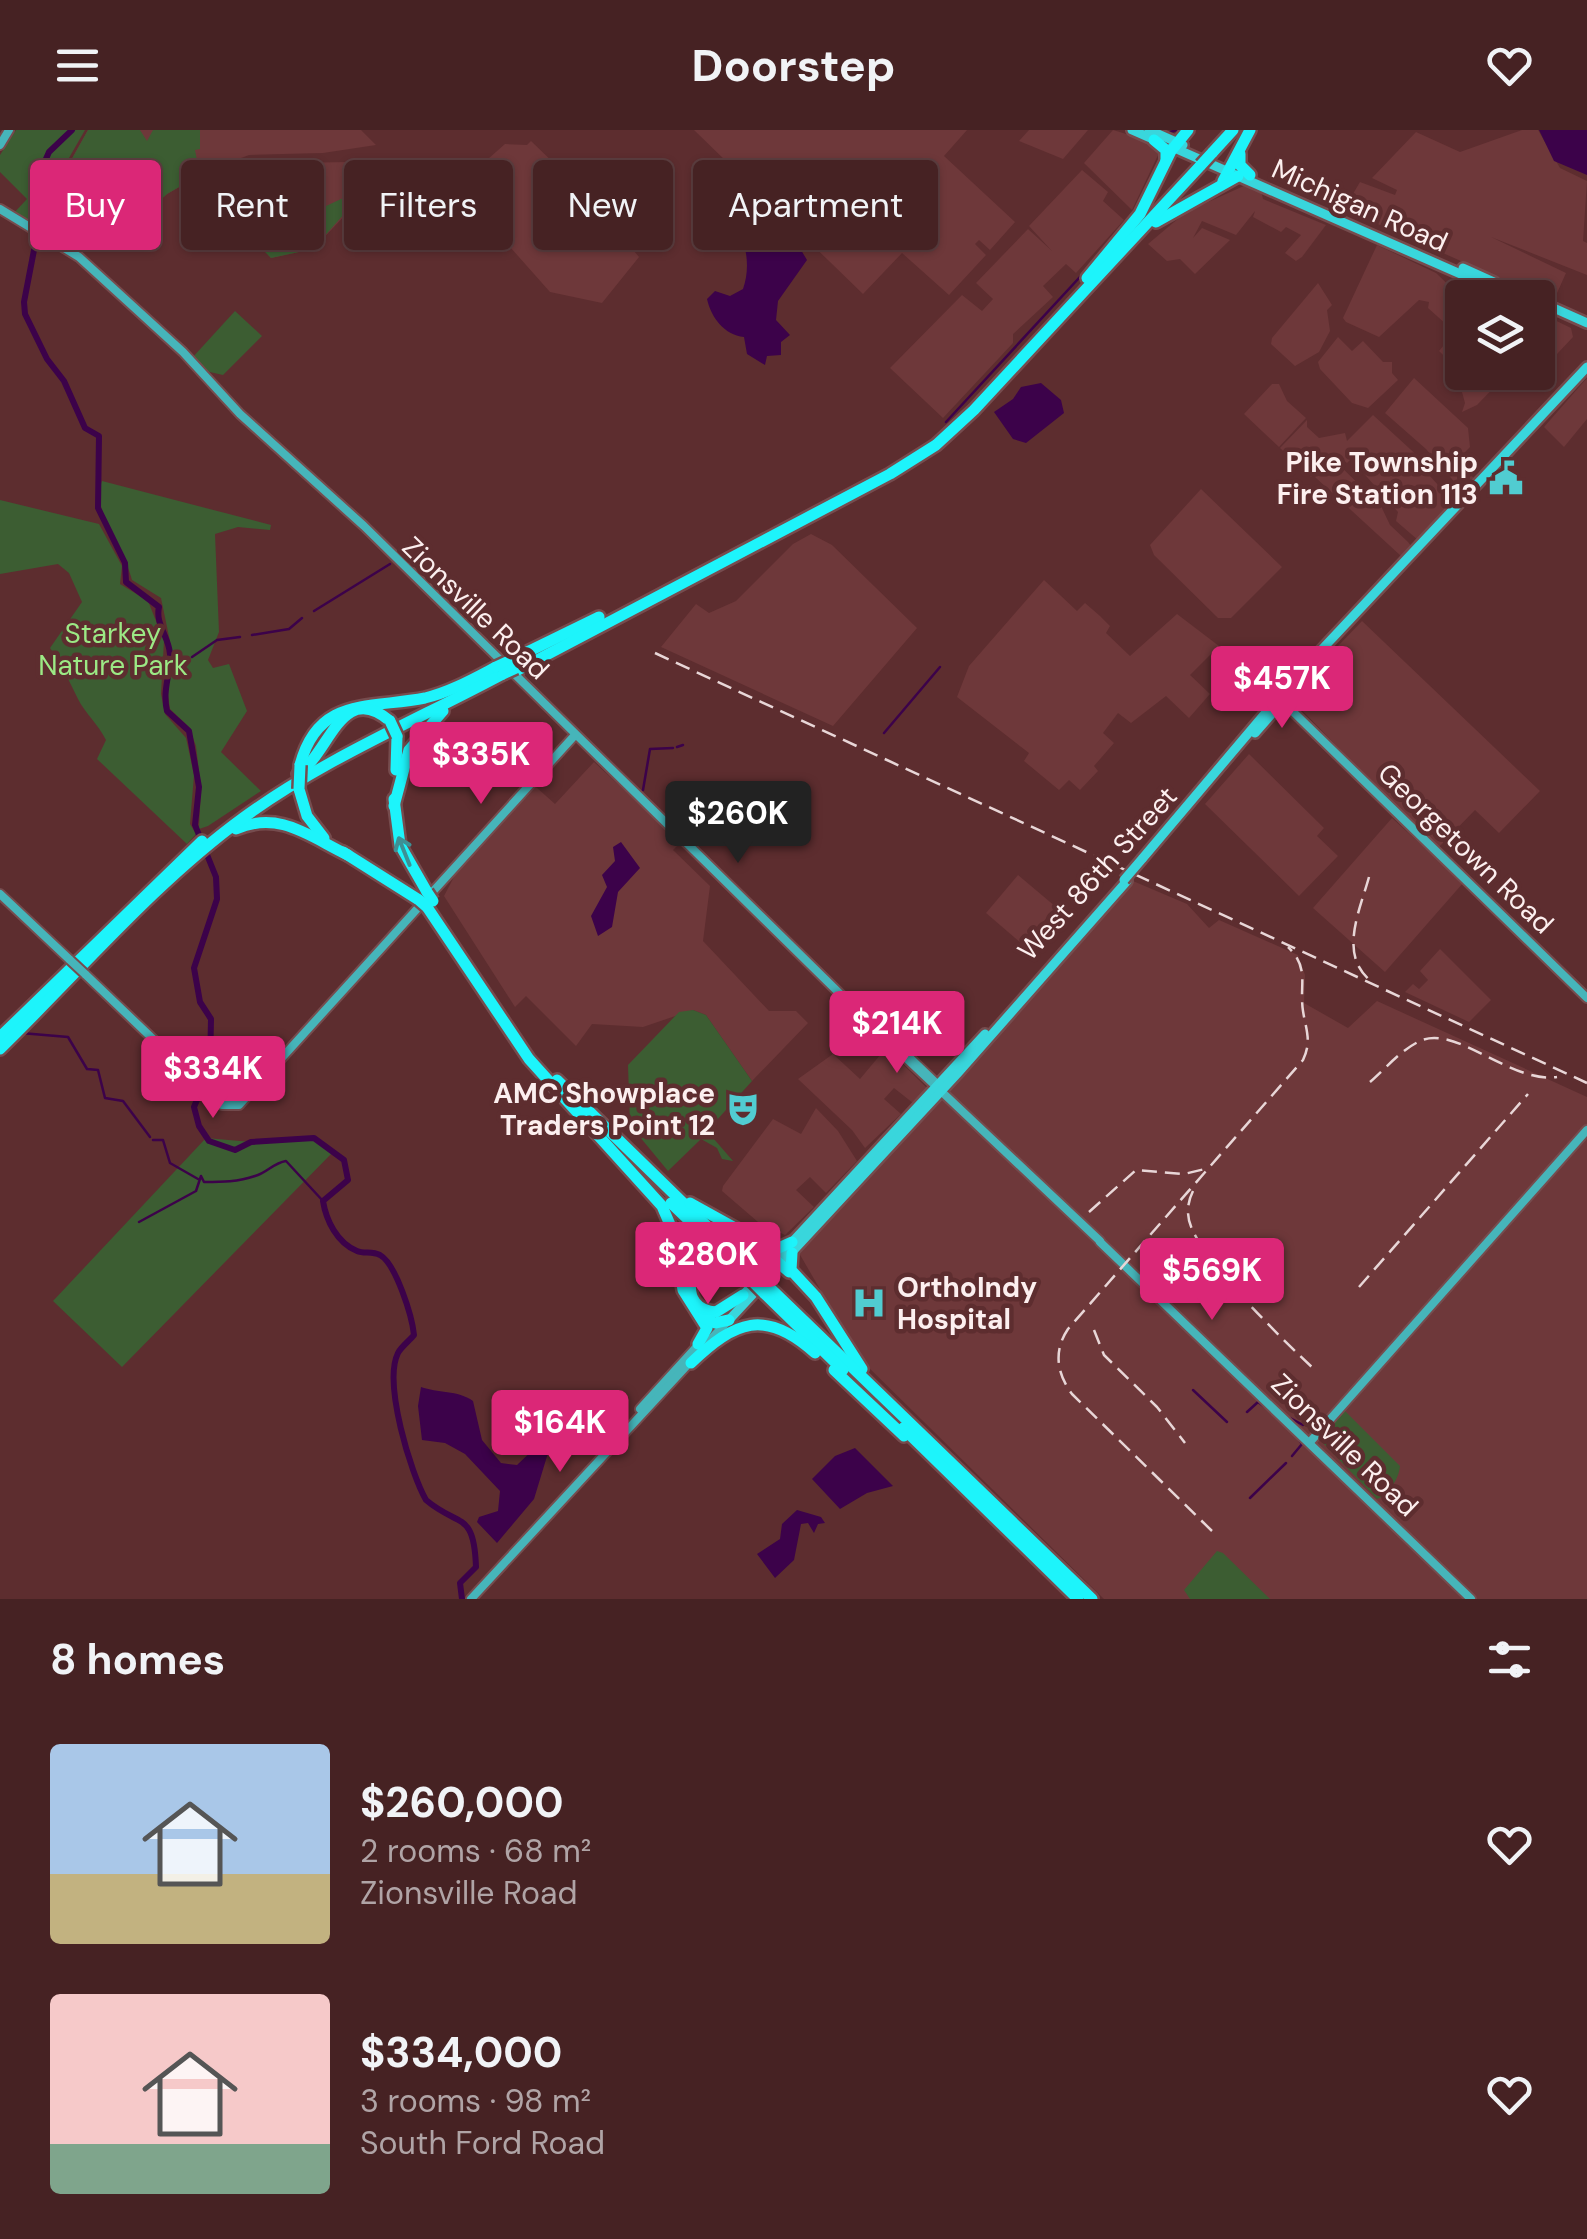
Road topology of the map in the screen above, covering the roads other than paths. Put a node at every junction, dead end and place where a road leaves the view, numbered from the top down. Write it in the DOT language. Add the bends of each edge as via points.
graph roads {
  1 [pos="10,130"];
  2 [pos="1132,130"];
  3 [pos="1186,130"];
  4 [pos="1224,130"];
  5 [pos="1233,130"];
  6 [pos="1250,130"];
  7 [pos="1152,135"];
  8 [pos="1173,143"];
  9 [pos="0,145"];
  10 [pos="1208,152"];
  11 [pos="1240,154"];
  12 [pos="1198,163"];
  13 [pos="1164,167"];
  14 [pos="1238,173"];
  15 [pos="0,210"];
  16 [pos="1087,278"];
  17 [pos="1475,280"];
  18 [pos="1488,280"];
  19 [pos="1081,295"];
  20 [pos="1555,312"];
  21 [pos="1587,326"];
  22 [pos="1587,371"];
  23 [pos="601,620"];
  24 [pos="507,669"];
  25 [pos="1280,699"];
  26 [pos="575,736"];
  27 [pos="294,785"];
  28 [pos="1200,792"];
  29 [pos="394,806"];
  30 [pos="1192,809"];
  31 [pos="214,839"];
  32 [pos="348,855"];
  33 [pos="192,857"];
  34 [pos="1144,859"];
  35 [pos="0,894"];
  36 [pos="426,900"];
  37 [pos="1587,998"];
  38 [pos="11,1032"];
  39 [pos="886,1034"];
  40 [pos="0,1049"];
  41 [pos="905,1057"];
  42 [pos="919,1062"];
  43 [pos="942,1089"];
  44 [pos="557,1092"];
  45 [pos="1587,1130"];
  46 [pos="894,1131"];
  47 [pos="632,1153"];
  48 [pos="879,1158"];
  49 [pos="764,1248"];
  50 [pos="792,1248"];
  51 [pos="779,1261"];
  52 [pos="748,1282"];
  53 [pos="804,1284"];
  54 [pos="764,1292"];
  55 [pos="696,1312"];
  56 [pos="724,1322"];
  57 [pos="698,1344"];
  58 [pos="825,1361"];
  59 [pos="691,1362"];
  60 [pos="925,1437"];
  61 [pos="1310,1442"];
  62 [pos="603,1456"];
  63 [pos="1011,1534"];
  64 [pos="471,1599"];
  65 [pos="1078,1599"];
  66 [pos="1092,1599"];
  67 [pos="1472,1599"];
  1 -- 9 [label="main road"];
  2 -- 7 [label="main road, Michigan Road"];
  3 -- 8 [label="highway"];
  4 -- 10 [label="highway"];
  5 -- 10 [label="highway"];
  6 -- 11 [label="highway"];
  7 -- 8 [label="main road, Michigan Road"];
  7 -- 13 [label="highway" via="1166,151"];
  8 -- 13 [label="highway"];
  8 -- 14 [label="main road, Michigan Road"];
  10 -- 12 [label="highway, bridge"];
  11 -- 14 [label="highway"];
  11 -- 14 [label="highway"];
  12 -- 16 [label="highway"];
  12 -- 19 [label="highway"];
  13 -- 16 [label="highway" via="1142,212"];
  14 -- 17 [label="main road, Michigan Road"];
  14 -- 18 [label="main road, Michigan Road"];
  14 -- 19 [label="highway" via="1161,217"];
  15 -- 26 [label="main road, Zionsville Road" via="88,264"];
  16 -- 23 [label="highway" via="933,438"];
  19 -- 23 [label="highway" via="933,447"];
  20 -- 21 [label="main road"];
  22 -- 25 [label="main road, West 86th Street"];
  23 -- 24 [label="highway"];
  24 -- 27 [label="highway"];
  24 -- 27 [label="highway, bridge" via="432,696 344,710 316,732"];
  24 -- 29 [label="highway" via="422,730 402,764"];
  24 -- 31 [label="highway" via="295,784"];
  25 -- 28 [label="main road, West 86th Street"];
  25 -- 30 [label="main road, West 86th Street"];
  25 -- 37 [label="main road, Georgetown Road"];
  26 -- 35 [label="main road, bridge" via="233,1107 202,1087"];
  26 -- 39 [label="main road, Zionsville Road"];
  27 -- 29 [label="highway, bridge" via="334,726 346,715 370,710 390,722 397,736"];
  27 -- 31 [label="highway"];
  27 -- 32 [label="highway" via="314,827"];
  28 -- 30 [label="main road"];
  28 -- 34 [label="main road, West 86th Street"];
  36 -- 29 [label="highway, one-way" via="402,850"];
  30 -- 34 [label="main road, West 86th Street"];
  31 -- 32 [label="highway" via="275,822"];
  31 -- 33 [label="highway"];
  32 -- 36 [label="highway"];
  33 -- 38 [label="highway"];
  33 -- 38 [label="highway"];
  34 -- 43 [label="main road, West 86th Street, bridge"];
  36 -- 44 [label="highway" via="515,1041"];
  36 -- 47 [label="highway" via="536,1056"];
  38 -- 40 [label="highway"];
  39 -- 41 [label="main road, Zionsville Road"];
  39 -- 42 [label="main road, Zionsville Road"];
  41 -- 42 [label="main road"];
  41 -- 43 [label="main road, Zionsville Road"];
  42 -- 43 [label="main road, Zionsville Road"];
  43 -- 46 [label="main road, West 86th Street"];
  43 -- 48 [label="main road, West 86th Street"];
  43 -- 61 [label="main road, Zionsville Road"];
  44 -- 52 [label="highway"];
  44 -- 55 [label="highway" via="662,1206 683,1290"];
  45 -- 61 [label="main road"];
  46 -- 48 [label="main road"];
  46 -- 50 [label="main road, West 86th Street"];
  47 -- 49 [label="highway" via="691,1204"];
  47 -- 52 [label="highway"];
  48 -- 50 [label="main road, West 86th Street"];
  49 -- 50 [label="highway"];
  49 -- 51 [label="highway"];
  50 -- 51 [label="main road, West 86th Street"];
  50 -- 53 [label="highway" via="790,1268"];
  51 -- 52 [label="main road, West 86th Street"];
  51 -- 53 [label="highway"];
  51 -- 56 [label="main road, West 86th Street"];
  52 -- 52 [label="highway" via="725,1310 710,1312 694,1302 690,1286 698,1270 713,1263"];
  52 -- 54 [label="highway, bridge"];
  52 -- 56 [label="main road, West 86th Street"];
  53 -- 60 [label="highway" via="860,1366"];
  54 -- 58 [label="highway"];
  54 -- 60 [label="highway"];
  54 -- 63 [label="highway"];
  55 -- 56 [label="highway"];
  55 -- 57 [label="highway" via="707,1330"];
  56 -- 57 [label="main road, West 86th Street"];
  56 -- 59 [label="main road, West 86th Street"];
  57 -- 62 [label="main road, West 86th Street"];
  58 -- 59 [label="highway" via="790,1332 755,1324 722,1334"];
  58 -- 63 [label="highway"];
  59 -- 62 [label="main road, West 86th Street"];
  60 -- 66 [label="highway"];
  61 -- 67 [label="main road, Zionsville Road"];
  62 -- 64 [label="main road, West 86th Street"];
  63 -- 65 [label="highway"];
}
